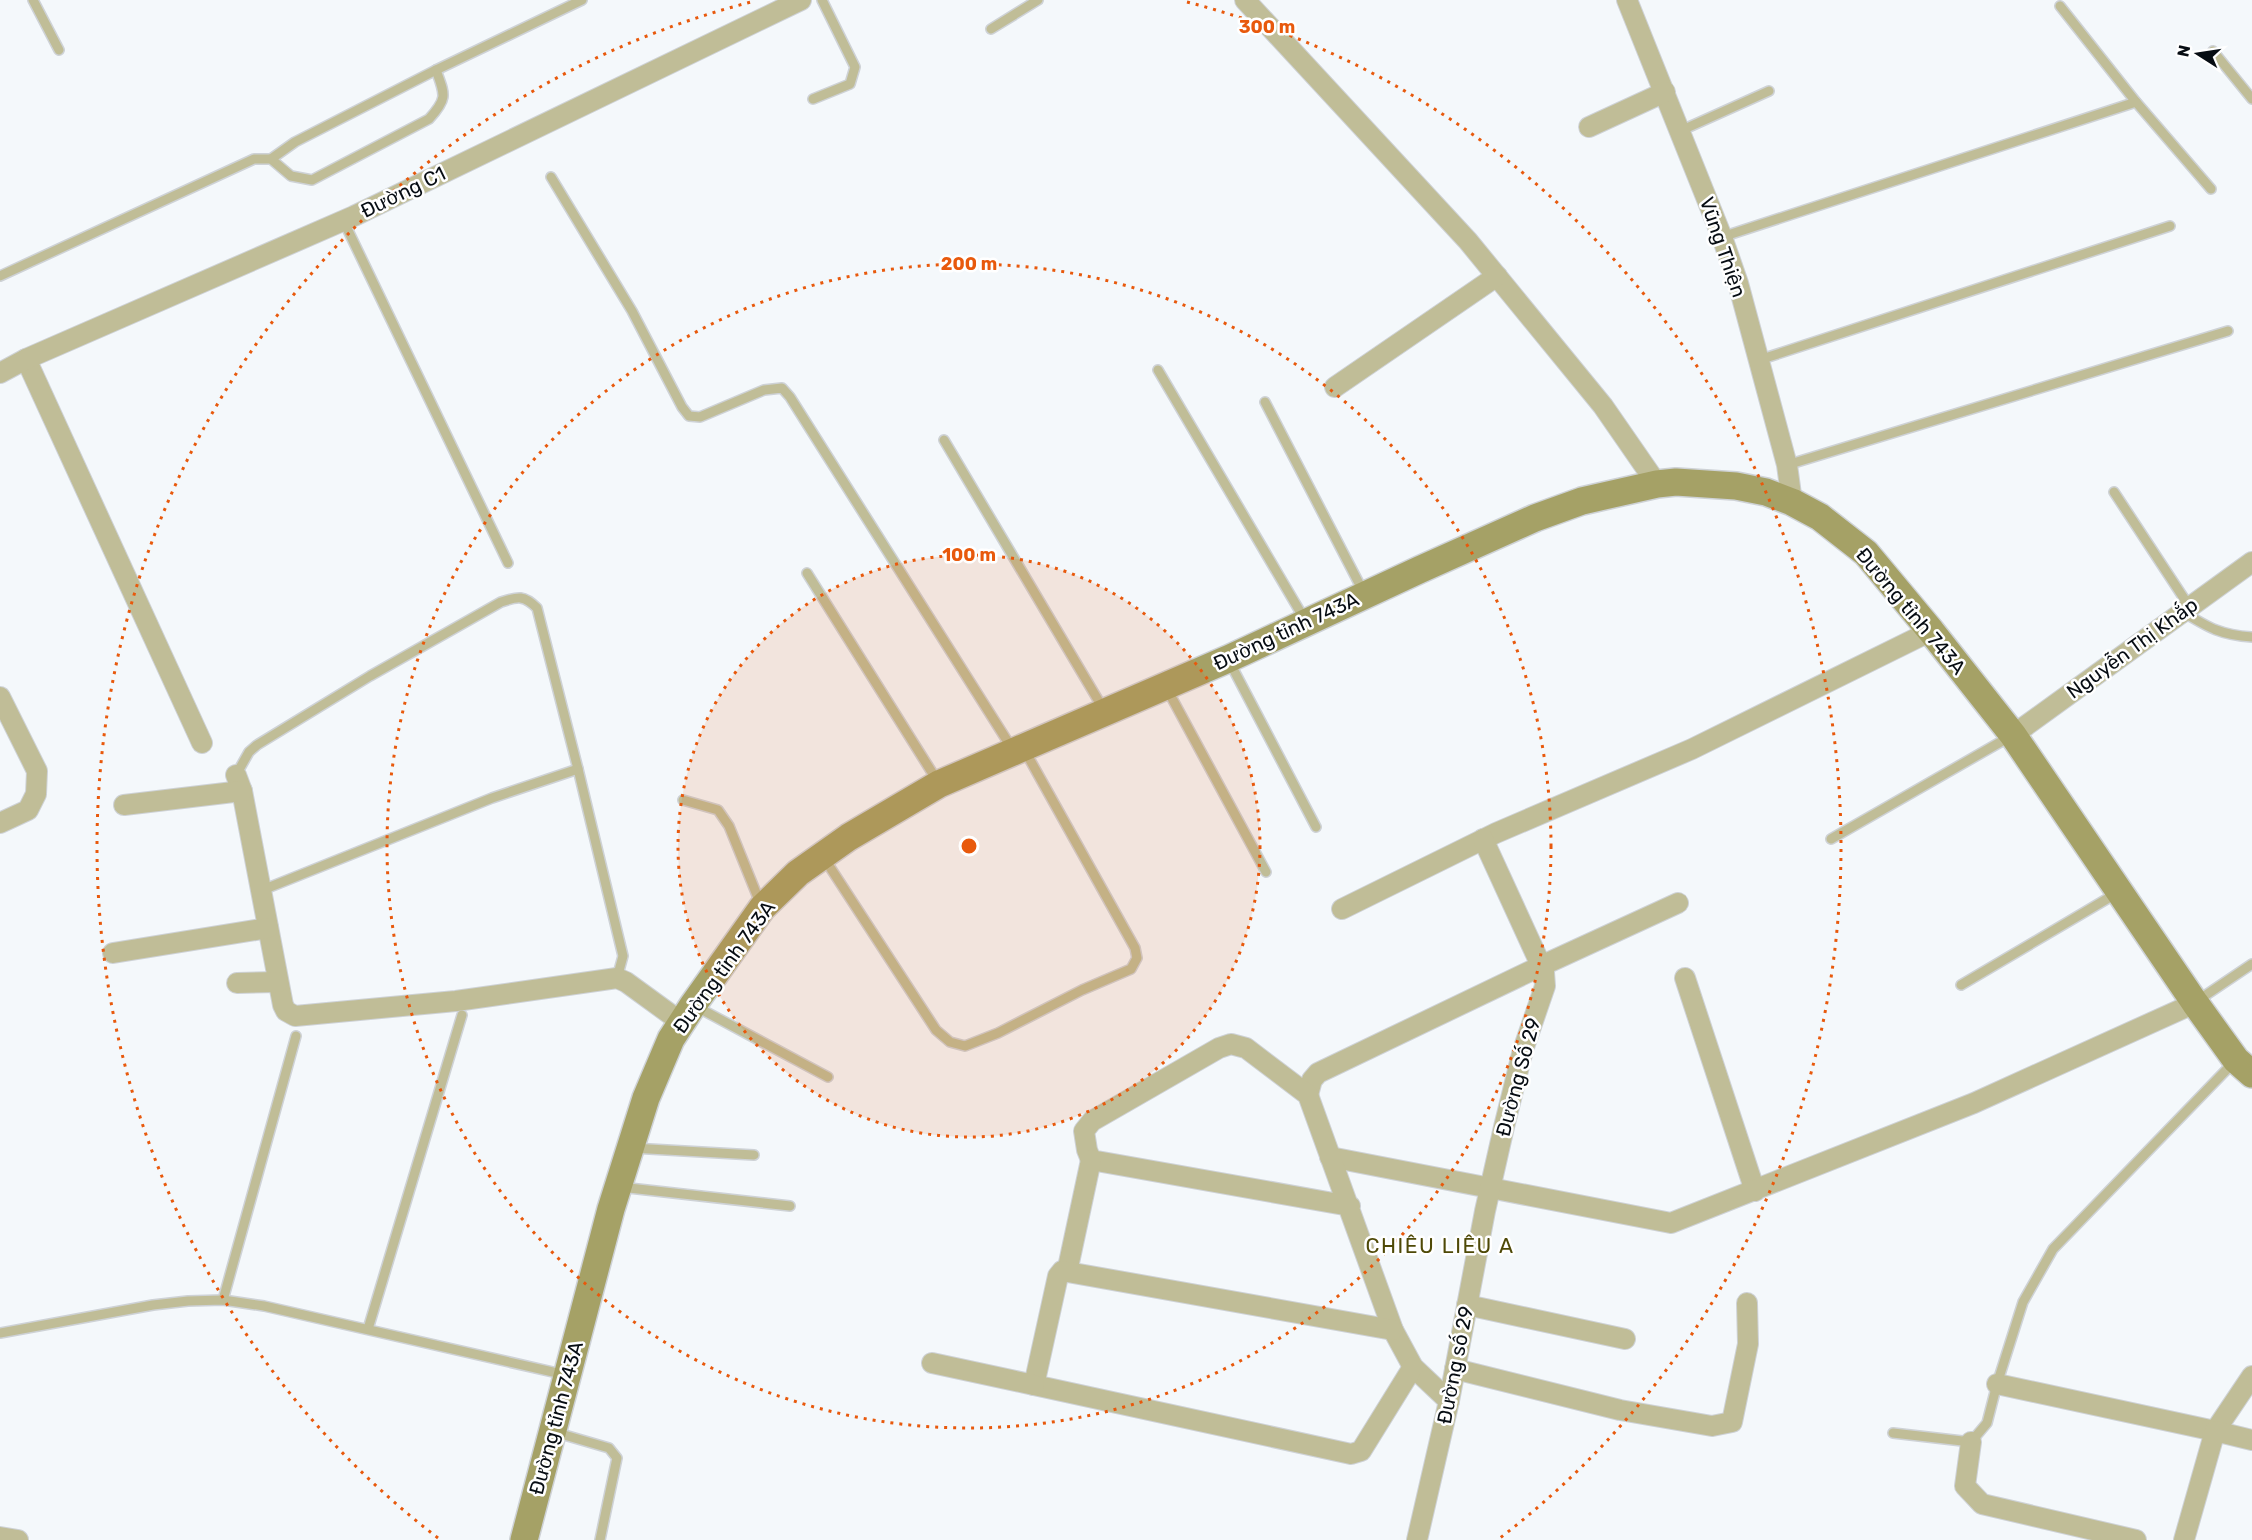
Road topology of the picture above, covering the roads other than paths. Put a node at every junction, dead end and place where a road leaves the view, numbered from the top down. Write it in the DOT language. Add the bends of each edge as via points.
graph roads {
  1 [pos="33,0"];
  2 [pos="582,0"];
  3 [pos="801,0"];
  4 [pos="822,0"];
  5 [pos="1038,0"];
  6 [pos="1245,0"];
  7 [pos="1628,0"];
  8 [pos="2060,6"];
  9 [pos="992,29"];
  10 [pos="59,50"];
  11 [pos="2212,51"];
  12 [pos="436,70"];
  13 [pos="1769,91"];
  14 [pos="1665,92"];
  15 [pos="813,99"];
  16 [pos="2252,99"];
  17 [pos="2136,102"];
  18 [pos="1589,127"];
  19 [pos="1680,131"];
  20 [pos="271,159"];
  21 [pos="551,177"];
  22 [pos="2211,189"];
  23 [pos="343,220"];
  24 [pos="2170,225"];
  25 [pos="1722,237"];
  26 [pos="0,276"];
  27 [pos="1497,276"];
  28 [pos="2228,332"];
  29 [pos="27,359"];
  30 [pos="1759,360"];
  31 [pos="1158,370"];
  32 [pos="0,373"];
  33 [pos="1335,387"];
  34 [pos="1265,402"];
  35 [pos="944,440"];
  36 [pos="1787,465"];
  37 [pos="1657,484"];
  38 [pos="2114,492"];
  39 [pos="1792,502"];
  40 [pos="508,562"];
  41 [pos="2252,562"];
  42 [pos="807,573"];
  43 [pos="1365,595"];
  44 [pos="2186,609"];
  45 [pos="1306,622"];
  46 [pos="1931,631"];
  47 [pos="2252,637"];
  48 [pos="1228,659"];
  49 [pos="1166,686"];
  50 [pos="0,697"];
  51 [pos="1106,712"];
  52 [pos="2013,735"];
  53 [pos="202,743"];
  54 [pos="1019,750"];
  55 [pos="578,769"];
  56 [pos="239,783"];
  57 [pos="939,784"];
  58 [pos="683,800"];
  59 [pos="124,805"];
  60 [pos="0,823"];
  61 [pos="1316,827"];
  62 [pos="1483,839"];
  63 [pos="1831,839"];
  64 [pos="822,854"];
  65 [pos="1266,872"];
  66 [pos="260,891"];
  67 [pos="2119,891"];
  68 [pos="1678,903"];
  69 [pos="762,908"];
  70 [pos="1342,909"];
  71 [pos="268,928"];
  72 [pos="113,953"];
  73 [pos="2252,964"];
  74 [pos="1541,966"];
  75 [pos="617,978"];
  76 [pos="1685,978"];
  77 [pos="278,982"];
  78 [pos="237,983"];
  79 [pos="1961,985"];
  80 [pos="2195,1003"];
  81 [pos="687,1014"];
  82 [pos="462,1015"];
  83 [pos="296,1036"];
  84 [pos="2244,1067"];
  85 [pos="828,1077"];
  86 [pos="1308,1095"];
  87 [pos="629,1148"];
  88 [pos="754,1155"];
  89 [pos="1330,1157"];
  90 [pos="1091,1160"];
  91 [pos="618,1187"];
  92 [pos="1490,1188"];
  93 [pos="1755,1191"];
  94 [pos="790,1206"];
  95 [pos="1350,1206"];
  96 [pos="1067,1272"];
  97 [pos="224,1300"];
  98 [pos="1748,1303"];
  99 [pos="1467,1305"];
  100 [pos="368,1329"];
  101 [pos="1393,1330"];
  102 [pos="0,1333"];
  103 [pos="1625,1339"];
  104 [pos="932,1363"];
  105 [pos="1413,1367"];
  106 [pos="1455,1369"];
  107 [pos="568,1376"];
  108 [pos="2252,1376"];
  109 [pos="1997,1384"];
  110 [pos="1034,1385"];
  111 [pos="1449,1401"];
  112 [pos="2215,1431"];
  113 [pos="552,1432"];
  114 [pos="1893,1432"];
  115 [pos="2252,1440"];
  116 [pos="1971,1442"];
  117 [pos="0,1537"];
  118 [pos="18,1540"];
  119 [pos="524,1540"];
  120 [pos="600,1540"];
  121 [pos="1417,1540"];
  122 [pos="2136,1540"];
  123 [pos="2184,1540"];
  1 -- 10 [label="lane"];
  2 -- 12 [label="lane"];
  3 -- 23 [label="street, Đường C1"];
  4 -- 15 [label="lane" via="855,67 850,84"];
  5 -- 9 [label="lane"];
  6 -- 27 [label="street"];
  7 -- 14 [label="street, Vũng Thiện"];
  8 -- 17 [label="lane"];
  11 -- 16 [label="lane"];
  12 -- 20 [label="lane" via="295,142"];
  12 -- 20 [label="lane" via="444,93 441,105 429,119 312,180 291,176"];
  13 -- 19 [label="lane"];
  14 -- 18 [label="street"];
  14 -- 19 [label="street, Vũng Thiện"];
  17 -- 22 [label="lane"];
  17 -- 25 [label="lane"];
  19 -- 25 [label="street, Vũng Thiện"];
  20 -- 26 [label="lane" via="247,161"];
  21 -- 54 [label="lane" via="632,311 689,416 700,417 764,390 782,388 790,397"];
  23 -- 29 [label="street, Đường C1"];
  23 -- 40 [label="lane"];
  24 -- 30 [label="lane"];
  25 -- 30 [label="street, Vũng Thiện"];
  27 -- 33 [label="street"];
  27 -- 37 [label="street" via="1603,406"];
  28 -- 36 [label="lane"];
  29 -- 32 [label="street, Đường C1"];
  29 -- 53 [label="street"];
  30 -- 36 [label="street, Vũng Thiện"];
  31 -- 45 [label="lane"];
  34 -- 43 [label="lane"];
  35 -- 51 [label="lane"];
  36 -- 39 [label="street, Vũng Thiện"];
  37 -- 39 [label="main road, Đường tỉnh 743A" via="1736,486"];
  37 -- 43 [label="main road, Đường tỉnh 743A" via="1582,501 1535,518"];
  38 -- 44 [label="lane"];
  39 -- 46 [label="main road, Đường tỉnh 743A" via="1821,517 1866,553"];
  41 -- 44 [label="street, Nguyễn Thị Khắp"];
  42 -- 57 [label="lane"];
  43 -- 45 [label="main road, Đường tỉnh 743A"];
  44 -- 47 [label="lane" via="2213,631"];
  44 -- 52 [label="street, Nguyễn Thị Khắp"];
  45 -- 48 [label="main road, Đường tỉnh 743A"];
  46 -- 52 [label="main road, Đường tỉnh 743A"];
  46 -- 62 [label="street" via="1692,749"];
  48 -- 49 [label="main road, Đường tỉnh 743A"];
  48 -- 61 [label="lane"];
  49 -- 51 [label="main road, Đường tỉnh 743A"];
  49 -- 65 [label="lane"];
  50 -- 60 [label="street" via="36,771 36,794 28,810"];
  51 -- 54 [label="main road, Đường tỉnh 743A"];
  52 -- 63 [label="lane"];
  52 -- 67 [label="main road, Đường tỉnh 743A"];
  54 -- 57 [label="main road, Đường tỉnh 743A"];
  54 -- 64 [label="lane" via="1135,948 1137,958 1131,969 998,1034 965,1046 950,1042 936,1030"];
  55 -- 56 [label="lane" via="537,608 518,597 501,602 430,642 257,745 249,752"];
  55 -- 66 [label="lane" via="492,798"];
  55 -- 75 [label="lane" via="623,956"];
  56 -- 59 [label="street"];
  56 -- 66 [label="street"];
  57 -- 64 [label="main road, Đường tỉnh 743A"];
  58 -- 69 [label="lane" via="718,810 729,826"];
  62 -- 70 [label="street"];
  62 -- 74 [label="street"];
  64 -- 69 [label="main road, Đường tỉnh 743A"];
  66 -- 71 [label="street"];
  67 -- 79 [label="lane"];
  67 -- 80 [label="main road, Đường tỉnh 743A"];
  68 -- 74 [label="street"];
  69 -- 81 [label="main road, Đường tỉnh 743A"];
  71 -- 72 [label="street"];
  71 -- 77 [label="street"];
  73 -- 80 [label="lane"];
  74 -- 86 [label="street" via="1318,1073 1311,1080"];
  74 -- 92 [label="street, Đường Số 29" via="1545,986 1522,1050"];
  75 -- 77 [label="street" via="295,1016 286,1011"];
  75 -- 81 [label="street"];
  76 -- 93 [label="street"];
  77 -- 78 [label="street"];
  80 -- 84 [label="main road, Đường tỉnh 743A"];
  80 -- 93 [label="street" via="1974,1103"];
  81 -- 85 [label="lane"];
  81 -- 87 [label="main road, Đường tỉnh 743A" via="671,1039"];
  82 -- 100 [label="lane"];
  83 -- 97 [label="lane"];
  84 -- 109 [label="lane" via="2053,1249 2023,1302"];
  86 -- 89 [label="street"];
  86 -- 90 [label="street" via="1246,1048 1231,1044 1220,1047 1092,1121 1084,1131"];
  87 -- 88 [label="lane"];
  87 -- 91 [label="main road, Đường tỉnh 743A"];
  89 -- 92 [label="street"];
  89 -- 95 [label="street"];
  90 -- 95 [label="street"];
  90 -- 96 [label="street"];
  91 -- 94 [label="lane"];
  91 -- 107 [label="main road, Đường tỉnh 743A"];
  92 -- 93 [label="street" via="1671,1223"];
  92 -- 99 [label="street, Đường số 29"];
  95 -- 101 [label="street"];
  96 -- 101 [label="street"];
  96 -- 110 [label="street" via="1058,1276"];
  97 -- 100 [label="lane"];
  97 -- 102 [label="lane" via="153,1305"];
  98 -- 106 [label="street" via="1748,1344 1732,1422 1712,1426 1620,1410"];
  99 -- 103 [label="street"];
  99 -- 106 [label="street, Đường số 29"];
  100 -- 107 [label="lane"];
  101 -- 105 [label="street"];
  104 -- 110 [label="street"];
  105 -- 110 [label="street" via="1361,1451 1351,1454"];
  105 -- 111 [label="street"];
  106 -- 111 [label="street, Đường số 29"];
  107 -- 113 [label="main road, Đường tỉnh 743A"];
  108 -- 112 [label="street"];
  109 -- 112 [label="street"];
  109 -- 116 [label="lane" via="1987,1423"];
  111 -- 121 [label="street, Đường số 29"];
  112 -- 115 [label="street"];
  112 -- 123 [label="street"];
  113 -- 119 [label="main road, Đường tỉnh 743A"];
  113 -- 120 [label="lane" via="609,1448 617,1458"];
  114 -- 116 [label="lane"];
  116 -- 122 [label="street" via="1965,1486 1982,1504"];
  117 -- 118 [label="street"];
}
